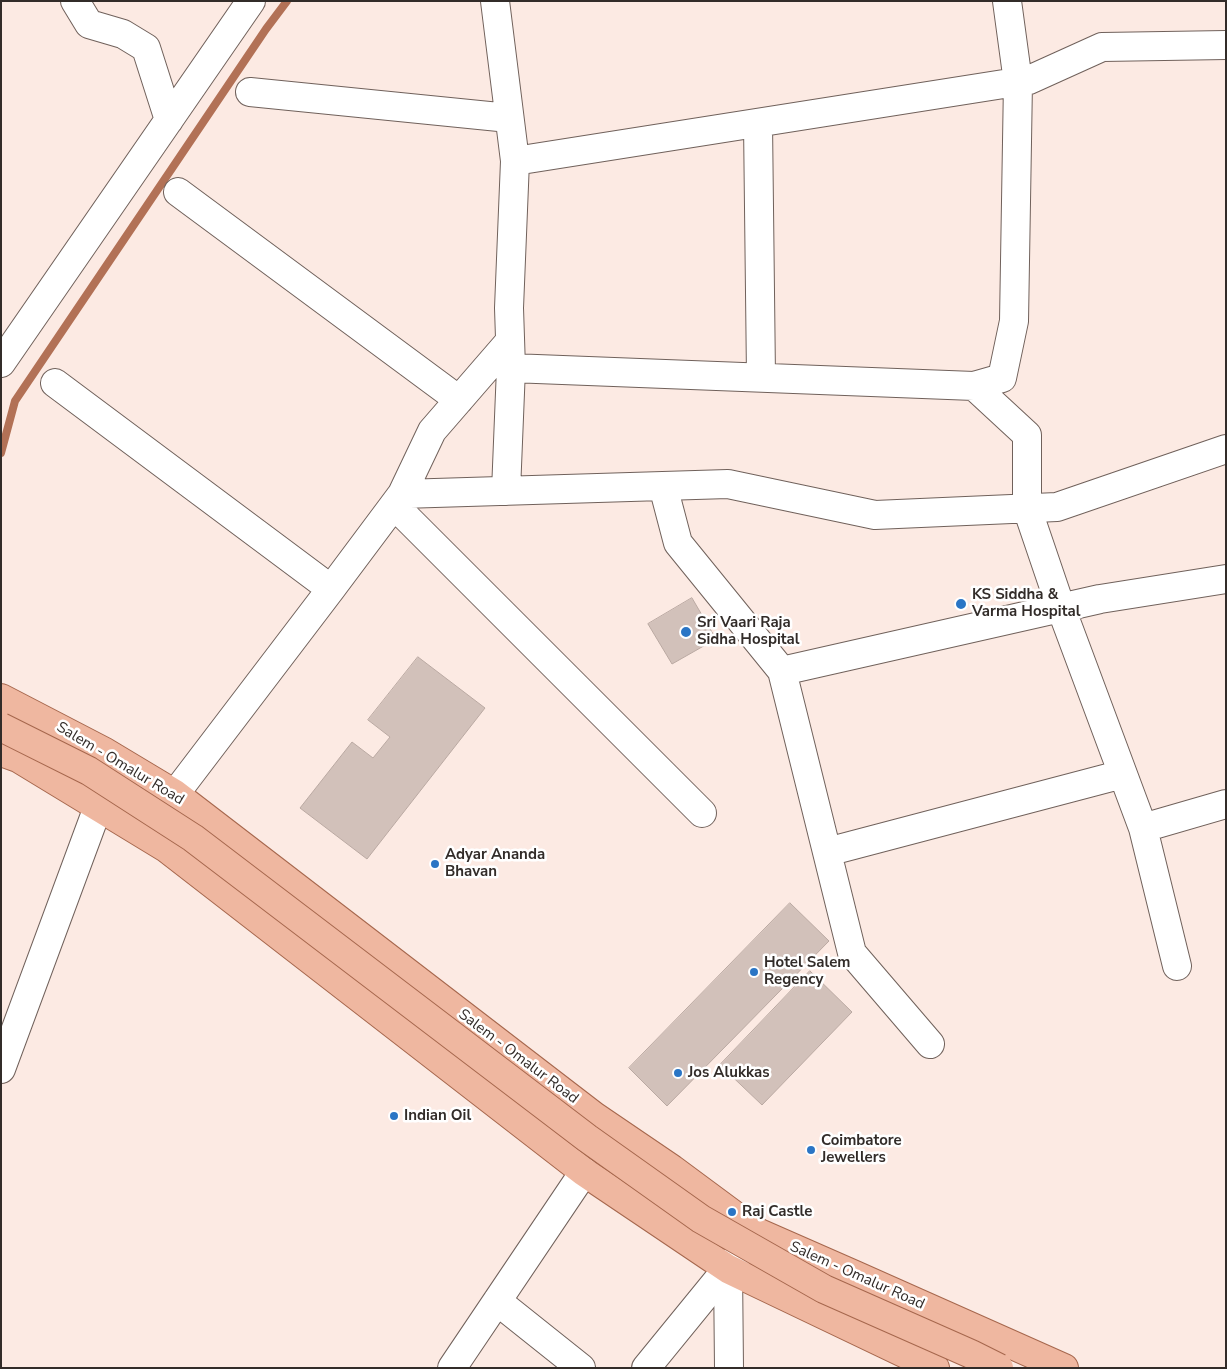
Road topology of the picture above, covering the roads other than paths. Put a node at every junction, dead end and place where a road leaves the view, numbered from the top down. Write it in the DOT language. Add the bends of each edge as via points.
graph roads {
  1 [pos="75,1"];
  2 [pos="251,1"];
  3 [pos="494,1"];
  4 [pos="1006,1"];
  5 [pos="1226,45"];
  6 [pos="1018,82"];
  7 [pos="250,92"];
  8 [pos="510,118"];
  9 [pos="169,120"];
  10 [pos="758,123"];
  11 [pos="515,160"];
  12 [pos="178,192"];
  13 [pos="510,341"];
  14 [pos="1,363"];
  15 [pos="510,368"];
  16 [pos="761,377"];
  17 [pos="55,383"];
  18 [pos="974,386"];
  19 [pos="459,400"];
  20 [pos="1226,449"];
  21 [pos="663,486"];
  22 [pos="506,491"];
  23 [pos="398,499"];
  24 [pos="1027,508"];
  25 [pos="1226,579"];
  26 [pos="331,589"];
  27 [pos="1061,608"];
  28 [pos="782,671"];
  29 [pos="1,698"];
  30 [pos="1,727"];
  31 [pos="1,752"];
  32 [pos="1123,774"];
  33 [pos="174,794"];
  34 [pos="1226,804"];
  35 [pos="98,807"];
  36 [pos="702,813"];
  37 [pos="1143,828"];
  38 [pos="827,852"];
  39 [pos="1176,966"];
  40 [pos="930,1044"];
  41 [pos="1,1070"];
  42 [pos="584,1172"];
  43 [pos="757,1232"];
  44 [pos="728,1269"];
  45 [pos="497,1301"];
  46 [pos="452,1368"];
  47 [pos="581,1368"];
  48 [pos="646,1368"];
  49 [pos="729,1368"];
  50 [pos="935,1368"];
  51 [pos="999,1368"];
  52 [pos="1064,1368"];
  1 -- 9 [label="street" via="89,24 123,34 146,48"];
  2 -- 9 [label="street"];
  3 -- 8 [label="street"];
  4 -- 6 [label="street"];
  5 -- 6 [label="street" via="1102,47"];
  6 -- 10 [label="street"];
  6 -- 18 [label="street" via="1014,321 1002,378"];
  7 -- 8 [label="street"];
  8 -- 11 [label="street"];
  9 -- 14 [label="street"];
  10 -- 11 [label="street"];
  10 -- 16 [label="street"];
  11 -- 13 [label="street"];
  12 -- 19 [label="street"];
  13 -- 15 [label="street"];
  13 -- 19 [label="street"];
  15 -- 16 [label="street"];
  15 -- 22 [label="street"];
  16 -- 18 [label="street"];
  17 -- 26 [label="street"];
  18 -- 24 [label="street" via="1027,435"];
  19 -- 23 [label="street" via="432,431"];
  20 -- 24 [label="street" via="1057,507"];
  21 -- 22 [label="street"];
  21 -- 24 [label="street" via="728,484 875,515"];
  21 -- 28 [label="street" via="678,543"];
  22 -- 23 [label="street"];
  23 -- 26 [label="street"];
  23 -- 36 [label="street"];
  24 -- 27 [label="street"];
  25 -- 27 [label="street"];
  26 -- 33 [label="street"];
  27 -- 28 [label="street"];
  27 -- 32 [label="street"];
  28 -- 38 [label="street"];
  29 -- 33 [label="main road, Salem - Omalur Road" via="105,752"];
  30 -- 51 [label="main road, bridge" via="89,771 193,838 587,1138 702,1219 824,1289"];
  31 -- 35 [label="main road" via="18,758"];
  32 -- 37 [label="street"];
  32 -- 38 [label="street"];
  33 -- 43 [label="main road, Salem - Omalur Road" via="594,1116"];
  34 -- 37 [label="street"];
  35 -- 41 [label="street"];
  35 -- 42 [label="main road" via="166,848"];
  37 -- 39 [label="street"];
  38 -- 40 [label="street" via="852,953"];
  42 -- 44 [label="main road"];
  42 -- 45 [label="street"];
  43 -- 44 [label="street"];
  43 -- 52 [label="main road, Salem - Omalur Road"];
  44 -- 48 [label="street"];
  44 -- 49 [label="street"];
  44 -- 50 [label="main road"];
  45 -- 46 [label="street"];
  45 -- 47 [label="street"];
}
